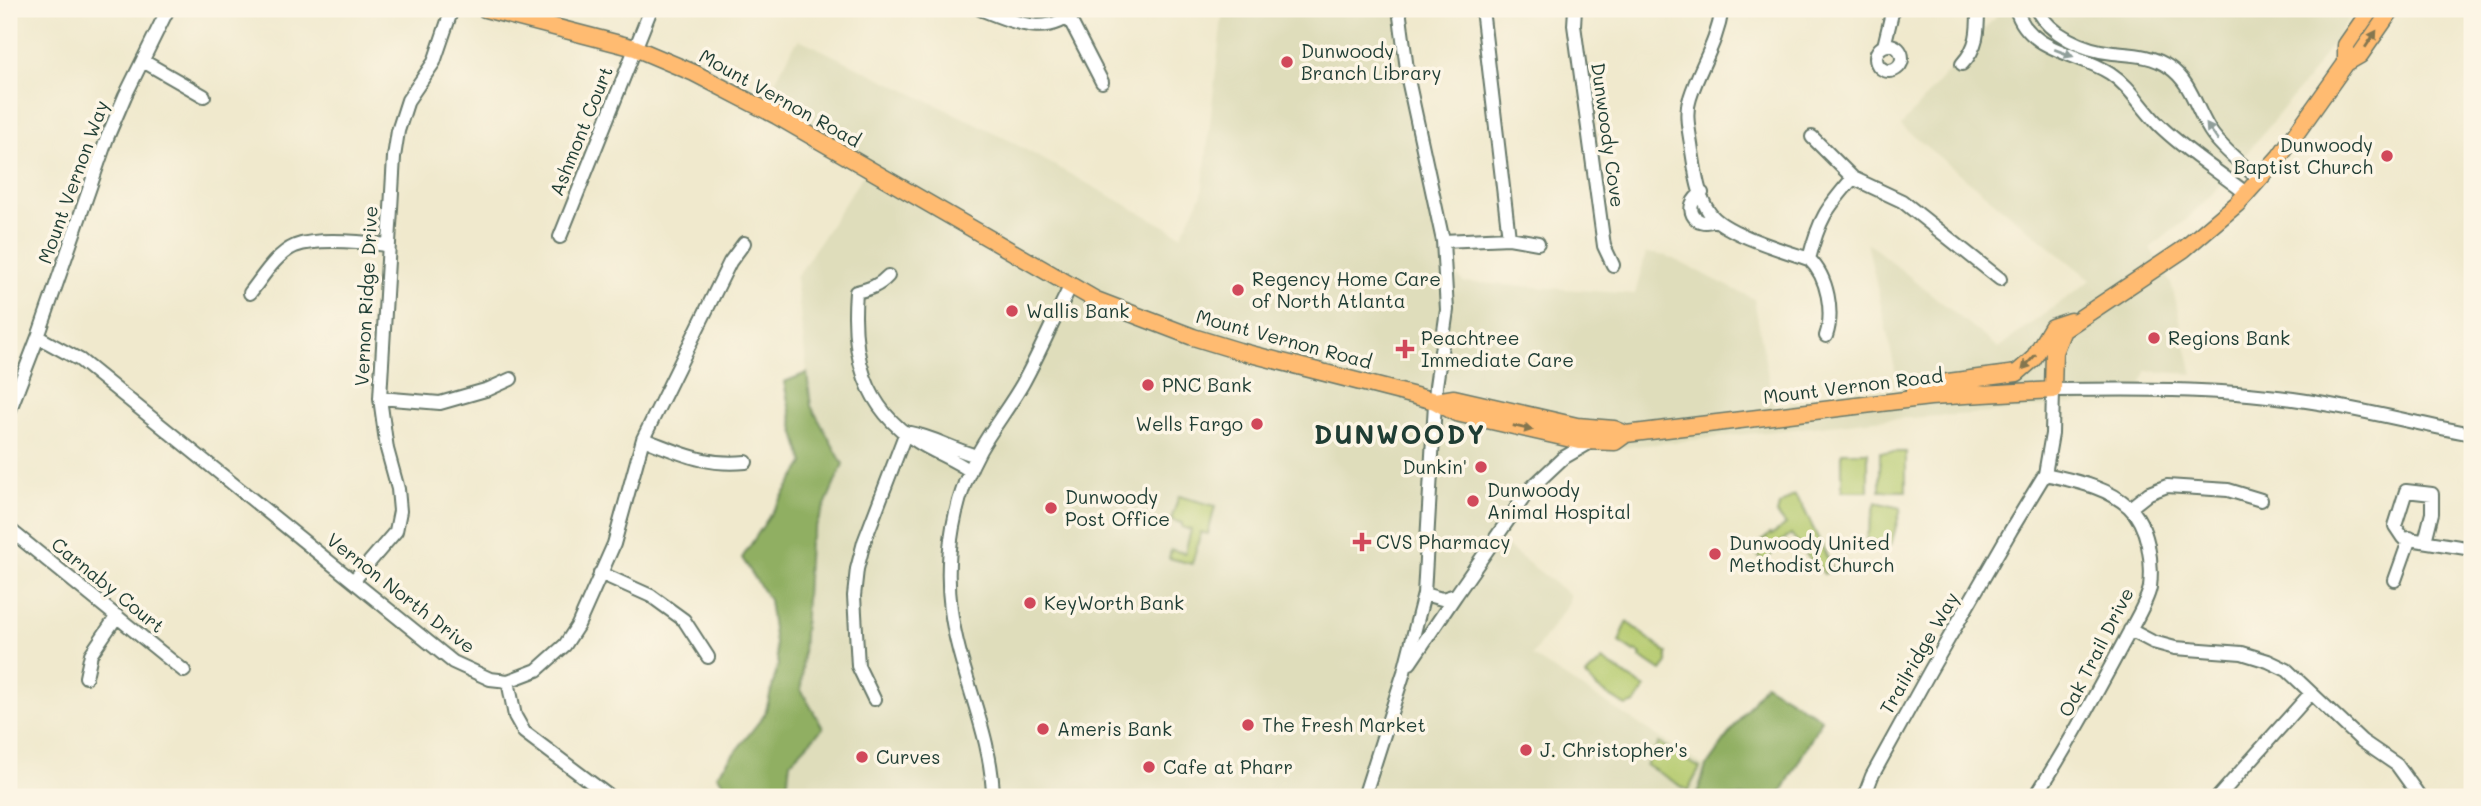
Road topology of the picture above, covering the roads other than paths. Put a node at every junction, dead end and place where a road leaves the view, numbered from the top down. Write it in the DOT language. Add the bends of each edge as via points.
graph roads {
  1 [pos="169,9"];
  2 [pos="452,9"];
  3 [pos="485,9"];
  4 [pos="651,9"];
  5 [pos="980,9"];
  6 [pos="1399,9"];
  7 [pos="1482,9"];
  8 [pos="1575,9"];
  9 [pos="1722,9"];
  10 [pos="1893,9"];
  11 [pos="1978,9"];
  12 [pos="2016,9"];
  13 [pos="2036,9"];
  14 [pos="2371,9"];
  15 [pos="2392,9"];
  16 [pos="1073,13"];
  17 [pos="637,43"];
  18 [pos="1884,46"];
  19 [pos="143,61"];
  20 [pos="2346,63"];
  21 [pos="1962,64"];
  22 [pos="1102,82"];
  23 [pos="204,96"];
  24 [pos="1812,137"];
  25 [pos="1853,178"];
  26 [pos="2260,180"];
  27 [pos="2247,194"];
  28 [pos="560,237"];
  29 [pos="1509,238"];
  30 [pos="1443,242"];
  31 [pos="744,243"];
  32 [pos="1538,243"];
  33 [pos="387,245"];
  34 [pos="1809,259"];
  35 [pos="1613,265"];
  36 [pos="888,276"];
  37 [pos="2000,279"];
  38 [pos="1070,287"];
  39 [pos="250,293"];
  40 [pos="2076,320"];
  41 [pos="1826,336"];
  42 [pos="38,337"];
  43 [pos="511,379"];
  44 [pos="2053,390"];
  45 [pos="380,398"];
  46 [pos="1435,401"];
  47 [pos="1892,402"];
  48 [pos="9,412"];
  49 [pos="906,432"];
  50 [pos="1626,434"];
  51 [pos="2472,434"];
  52 [pos="1554,436"];
  53 [pos="643,439"];
  54 [pos="1589,443"];
  55 [pos="977,456"];
  56 [pos="1563,458"];
  57 [pos="746,462"];
  58 [pos="970,471"];
  59 [pos="2045,474"];
  60 [pos="2261,500"];
  61 [pos="2130,508"];
  62 [pos="9,529"];
  63 [pos="2410,538"];
  64 [pos="2426,541"];
  65 [pos="2472,549"];
  66 [pos="600,573"];
  67 [pos="354,580"];
  68 [pos="2395,580"];
  69 [pos="1424,594"];
  70 [pos="1456,595"];
  71 [pos="117,616"];
  72 [pos="2130,630"];
  73 [pos="708,657"];
  74 [pos="184,671"];
  75 [pos="1404,672"];
  76 [pos="86,677"];
  77 [pos="509,681"];
  78 [pos="2311,693"];
  79 [pos="874,699"];
  80 [pos="610,797"];
  81 [pos="993,797"];
  82 [pos="1364,797"];
  83 [pos="1864,797"];
  84 [pos="2035,797"];
  85 [pos="2218,797"];
  86 [pos="2420,797"];
  1 -- 19 [label="street, Mount Vernon Way"];
  2 -- 33 [label="street, Vernon Ridge Drive" via="434,62 408,100 398,131"];
  3 -- 17 [label="main road, Mount Vernon Road"];
  4 -- 17 [label="street, Ashmont Court"];
  5 -- 16 [label="street" via="1035,27 1056,24"];
  6 -- 30 [label="street" via="1409,84"];
  7 -- 29 [label="street"];
  8 -- 35 [label="street, Dunwoody Cove" via="1604,246"];
  9 -- 34 [label="street" via="1719,32 1686,111 1696,174 1708,211 1715,220 1749,238"];
  10 -- 18 [label="street"];
  11 -- 21 [label="street" via="1978,35"];
  12 -- 27 [label="street, one-way" via="2040,42 2120,80 2158,125"];
  26 -- 13 [label="street, one-way" via="2213,134 2189,89 2171,68 2140,55 2102,51 2072,41 2048,26"];
  14 -- 20 [label="main road" via="2346,45"];
  20 -- 15 [label="main road, one-way" via="2360,54"];
  16 -- 22 [label="street"];
  17 -- 28 [label="street, Ashmont Court"];
  17 -- 38 [label="main road, Mount Vernon Road" via="777,116"];
  19 -- 23 [label="street"];
  19 -- 42 [label="street, Mount Vernon Way" via="107,138"];
  20 -- 26 [label="main road"];
  24 -- 25 [label="street"];
  25 -- 34 [label="street" via="1820,220"];
  25 -- 37 [label="street" via="1902,201"];
  26 -- 27 [label="main road"];
  27 -- 40 [label="main road" via="2184,249"];
  29 -- 30 [label="street"];
  29 -- 32 [label="street"];
  30 -- 46 [label="street" via="1447,310"];
  31 -- 53 [label="street" via="730,262"];
  33 -- 39 [label="street" via="322,242 295,246 275,261"];
  33 -- 45 [label="street, Vernon Ridge Drive"];
  34 -- 41 [label="street" via="1816,266 1830,306"];
  36 -- 49 [label="street" via="882,283 856,292 854,317 867,390"];
  38 -- 46 [label="main road, Mount Vernon Road" via="1193,337"];
  38 -- 55 [label="street" via="1024,381"];
  40 -- 44 [label="main road" via="2063,330 2056,346"];
  40 -- 47 [label="main road, one-way" via="2052,327 2033,359 2017,373 1948,382"];
  42 -- 48 [label="street, Mount Vernon Way"];
  42 -- 67 [label="street, Vernon North Drive" via="80,360"];
  43 -- 45 [label="street" via="440,403"];
  44 -- 47 [label="main road, Mount Vernon Road"];
  44 -- 51 [label="street, Mount Vernon Road" via="2190,390 2290,399"];
  44 -- 59 [label="street"];
  45 -- 67 [label="street, Vernon Ridge Drive" via="400,512 396,531"];
  46 -- 50 [label="main road, Mount Vernon Road" via="1454,398"];
  46 -- 52 [label="main road, one-way" via="1456,413"];
  46 -- 69 [label="street"];
  47 -- 50 [label="main road, Mount Vernon Road"];
  49 -- 55 [label="street"];
  49 -- 58 [label="street"];
  49 -- 79 [label="street" via="857,569 858,666"];
  50 -- 54 [label="main road" via="1615,442"];
  52 -- 54 [label="main road"];
  52 -- 56 [label="street"];
  53 -- 57 [label="street" via="702,462"];
  53 -- 66 [label="street" via="614,544"];
  54 -- 56 [label="street"];
  55 -- 58 [label="street"];
  56 -- 70 [label="street" via="1529,490"];
  58 -- 81 [label="street" via="950,540 949,593 954,631 988,754"];
  59 -- 61 [label="street, Oak Trail Drive" via="2093,486"];
  59 -- 83 [label="street, Trailridge Way"];
  60 -- 61 [label="street" via="2228,490 2167,486"];
  61 -- 72 [label="street, Oak Trail Drive" via="2146,535 2150,558 2150,589"];
  62 -- 71 [label="street, Carnaby Court"];
  63 -- 64 [label="street"];
  63 -- 64 [label="street" via="2403,538 2395,526 2406,491 2432,494"];
  63 -- 68 [label="street"];
  64 -- 65 [label="street"];
  66 -- 73 [label="street" via="651,596 684,620"];
  66 -- 77 [label="street" via="565,645 537,670"];
  67 -- 77 [label="street, Vernon North Drive" via="453,662 490,679"];
  69 -- 70 [label="street" via="1442,599"];
  69 -- 75 [label="street"];
  70 -- 75 [label="street"];
  71 -- 74 [label="street, Carnaby Court"];
  71 -- 76 [label="street" via="91,654"];
  72 -- 78 [label="street" via="2175,648 2242,653 2268,661 2287,670"];
  72 -- 84 [label="street, Oak Trail Drive" via="2072,740"];
  75 -- 82 [label="street"];
  77 -- 80 [label="street" via="515,716 524,732"];
  78 -- 85 [label="street"];
  78 -- 86 [label="street" via="2362,741 2397,765"];
}
